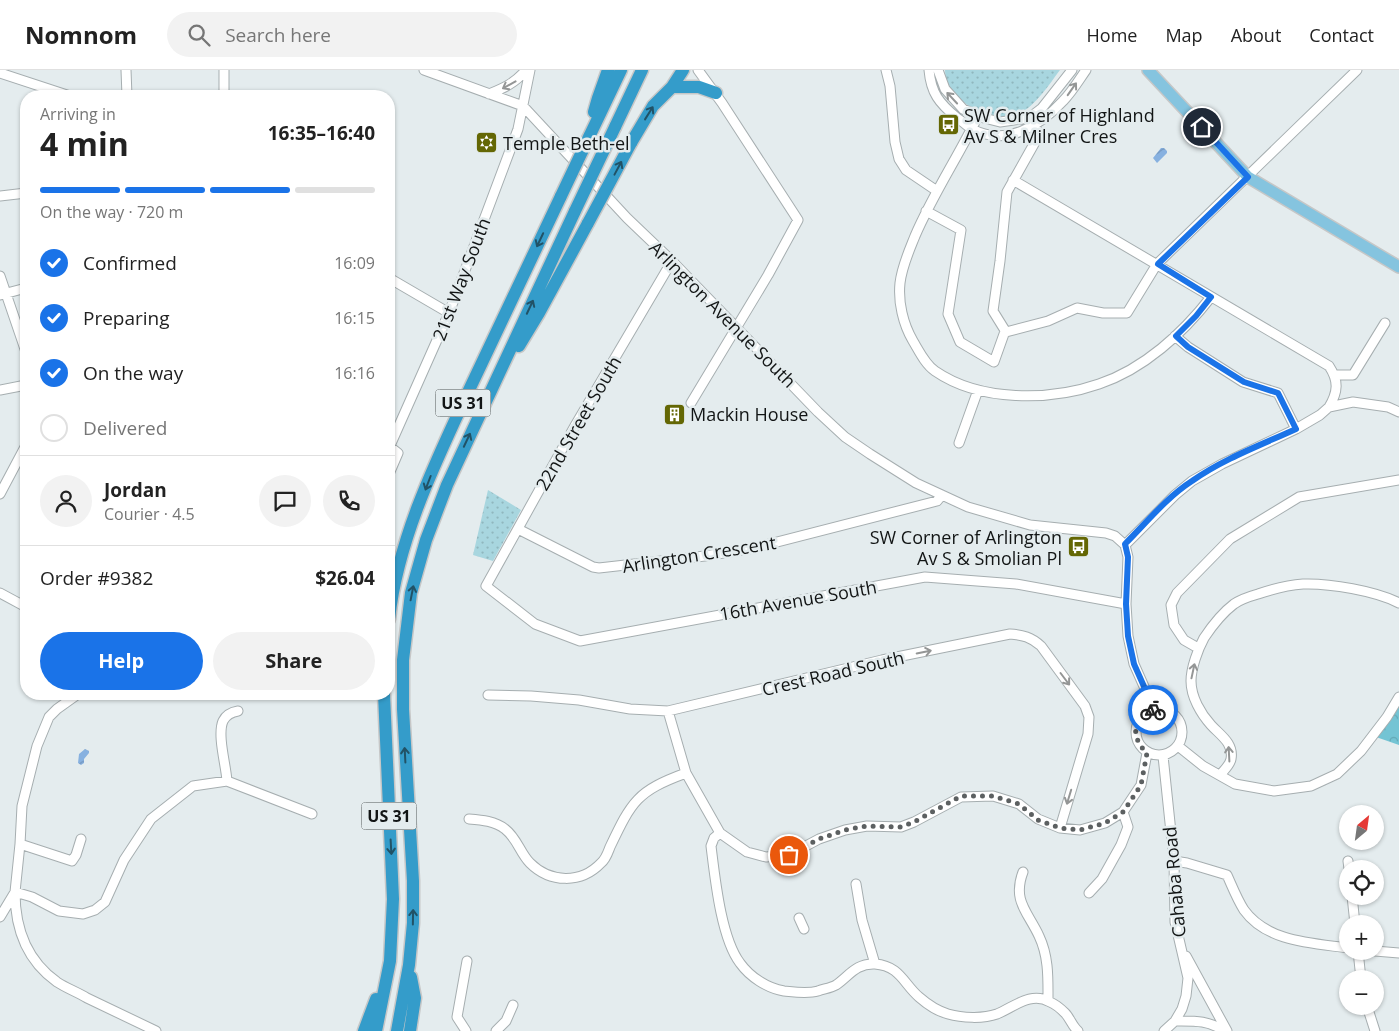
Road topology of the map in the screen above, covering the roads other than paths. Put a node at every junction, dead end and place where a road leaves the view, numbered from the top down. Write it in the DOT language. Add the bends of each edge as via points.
graph roads {
  1 [pos="126,70"];
  2 [pos="224,70"];
  3 [pos="424,70"];
  4 [pos="526,70"];
  5 [pos="530,70"];
  6 [pos="608,70"];
  7 [pos="620,70"];
  8 [pos="642,70"];
  9 [pos="683,70"];
  10 [pos="698,70"];
  11 [pos="886,70"];
  12 [pos="930,70"];
  13 [pos="938,70"];
  14 [pos="1072,70"];
  15 [pos="1086,70"];
  16 [pos="1148,70"];
  17 [pos="1357,70"];
  18 [pos="0,72"];
  19 [pos="672,87"];
  20 [pos="52,90"];
  21 [pos="126,90"];
  22 [pos="224,90"];
  23 [pos="716,93"];
  24 [pos="489,94"];
  25 [pos="523,106"];
  26 [pos="598,109"];
  27 [pos="978,116"];
  28 [pos="1033,120"];
  29 [pos="972,129"];
  30 [pos="1248,177"];
  31 [pos="1013,180"];
  32 [pos="936,191"];
  33 [pos="20,194"];
  34 [pos="0,196"];
  35 [pos="926,211"];
  36 [pos="672,261"];
  37 [pos="1158,264"];
  38 [pos="1399,267"];
  39 [pos="0,276"];
  40 [pos="395,282"];
  41 [pos="20,290"];
  42 [pos="4,294"];
  43 [pos="1211,297"];
  44 [pos="449,313"];
  45 [pos="1385,323"];
  46 [pos="736,328"];
  47 [pos="1006,332"];
  48 [pos="20,336"];
  49 [pos="1176,336"];
  50 [pos="1335,375"];
  51 [pos="20,386"];
  52 [pos="0,390"];
  53 [pos="978,390"];
  54 [pos="486,399"];
  55 [pos="692,403"];
  56 [pos="1329,407"];
  57 [pos="1399,412"];
  58 [pos="1296,429"];
  59 [pos="395,434"];
  60 [pos="959,444"];
  61 [pos="20,456"];
  62 [pos="1399,480"];
  63 [pos="0,494"];
  64 [pos="942,495"];
  65 [pos="518,529"];
  66 [pos="1125,544"];
  67 [pos="395,582"];
  68 [pos="486,586"];
  69 [pos="0,593"];
  70 [pos="1399,603"];
  71 [pos="1126,604"];
  72 [pos="20,605"];
  73 [pos="1198,648"];
  74 [pos="488,695"];
  75 [pos="1399,698"];
  76 [pos="70,700"];
  77 [pos="384,700"];
  78 [pos="1154,709"];
  79 [pos="238,711"];
  80 [pos="668,711"];
  81 [pos="1178,746"];
  82 [pos="1147,753"];
  83 [pos="1162,756"];
  84 [pos="686,773"];
  85 [pos="1220,775"];
  86 [pos="227,781"];
  87 [pos="1123,812"];
  88 [pos="312,814"];
  89 [pos="470,819"];
  90 [pos="1060,828"];
  91 [pos="720,833"];
  92 [pos="81,838"];
  93 [pos="20,844"];
  94 [pos="1174,862"];
  95 [pos="1023,872"];
  96 [pos="856,884"];
  97 [pos="15,892"];
  98 [pos="1089,893"];
  99 [pos="0,916"];
  100 [pos="799,918"];
  101 [pos="804,929"];
  102 [pos="392,939"];
  103 [pos="1179,945"];
  104 [pos="1339,947"];
  105 [pos="1384,952"];
  106 [pos="1399,953"];
  107 [pos="467,960"];
  108 [pos="875,964"];
  109 [pos="409,966"];
  110 [pos="1048,1001"];
  111 [pos="513,1005"];
  112 [pos="1370,1015"];
  113 [pos="1175,1021"];
  114 [pos="156,1031"];
  115 [pos="364,1031"];
  116 [pos="376,1031"];
  117 [pos="397,1031"];
  118 [pos="410,1031"];
  119 [pos="466,1031"];
  120 [pos="496,1031"];
  121 [pos="1078,1031"];
  122 [pos="1164,1031"];
  123 [pos="1226,1031"];
  124 [pos="1375,1031"];
  1 -- 21 [label="street"];
  2 -- 22 [label="street"];
  3 -- 24 [label="street"];
  4 -- 24 [label="street, one-way" via="509,86"];
  5 -- 25 [label="street, 21st Way South"];
  6 -- 26 [label="highway"];
  7 -- 26 [label="highway, US 31"];
  54 -- 8 [label="highway, US 31, one-way, bridge"];
  9 -- 19 [label="highway"];
  10 -- 23 [label="street"];
  11 -- 32 [label="street" via="899,159 906,170"];
  12 -- 29 [label="street" via="931,85 939,101"];
  27 -- 13 [label="street, one-way" via="962,109 945,90"];
  14 -- 28 [label="street"];
  28 -- 15 [label="street, one-way" via="1064,101"];
  16 -- 30 [label="main road"];
  17 -- 30 [label="street"];
  18 -- 20 [label="street"];
  19 -- 23 [label="highway" via="699,87"];
  54 -- 19 [label="highway, one-way, bridge" via="539,313 653,106"];
  23 -- 46 [label="street" via="798,220"];
  24 -- 25 [label="street"];
  25 -- 36 [label="street, Arlington Avenue South" via="627,218"];
  25 -- 44 [label="street, 21st Way South" via="518,129"];
  26 -- 67 [label="highway, US 31, one-way, bridge" via="589,137 438,456 406,540"];
  27 -- 28 [label="street" via="1000,122"];
  27 -- 29 [label="street"];
  28 -- 29 [label="street" via="1012,136 991,136"];
  28 -- 31 [label="street" via="1039,136"];
  29 -- 32 [label="street"];
  30 -- 37 [label="street"];
  30 -- 38 [label="main road"];
  31 -- 37 [label="street"];
  31 -- 47 [label="street" via="1007,192 994,311"];
  32 -- 35 [label="street"];
  33 -- 34 [label="street"];
  35 -- 47 [label="street" via="961,230 948,314 960,342 994,362"];
  35 -- 53 [label="street" via="906,258 900,283 901,308 908,332 934,370"];
  36 -- 46 [label="street, Arlington Avenue South"];
  36 -- 65 [label="street, 22nd Street South"];
  37 -- 43 [label="street"];
  37 -- 47 [label="street" via="1127,313 1077,308 1048,321"];
  39 -- 42 [label="street"];
  40 -- 44 [label="street"];
  41 -- 42 [label="street"];
  42 -- 48 [label="street"];
  43 -- 49 [label="street"];
  43 -- 50 [label="street" via="1329,366"];
  44 -- 59 [label="street, 21st Way South"];
  45 -- 50 [label="street" via="1353,375"];
  46 -- 55 [label="street"];
  46 -- 64 [label="street, Arlington Avenue South" via="845,437 916,483"];
  49 -- 53 [label="street" via="1137,366 1100,384 1040,396"];
  49 -- 58 [label="street" via="1244,382 1278,393"];
  50 -- 56 [label="street" via="1335,397"];
  51 -- 52 [label="street"];
  53 -- 60 [label="street"];
  109 -- 54 [label="highway, US 31, one-way" via="413,888 403,660 411,594 440,503"];
  56 -- 57 [label="street" via="1360,402"];
  56 -- 58 [label="street"];
  58 -- 66 [label="street" via="1192,481 1174,494"];
  61 -- 63 [label="street"];
  62 -- 73 [label="street" via="1299,497 1230,539 1177,593 1171,605 1174,626 1184,640"];
  64 -- 65 [label="street, Arlington Crescent" via="937,501 754,548 599,568"];
  64 -- 66 [label="street, Arlington Avenue South" via="968,507 1030,525 1106,533"];
  65 -- 68 [label="street, 22nd Street South"];
  66 -- 71 [label="street" via="1128,557"];
  68 -- 71 [label="street, 16th Avenue South" via="534,624 580,641 925,577 1016,584"];
  69 -- 72 [label="street"];
  70 -- 73 [label="street" via="1386,596 1327,585 1276,588 1235,603 1209,630"];
  71 -- 78 [label="street" via="1134,664"];
  85 -- 73 [label="street, one-way" via="1230,762 1231,753 1228,742 1195,702 1191,681"];
  74 -- 80 [label="street, Crest Road South" via="580,700 630,709"];
  75 -- 85 [label="street" via="1361,751 1336,774 1312,786 1274,791 1235,784"];
  76 -- 93 [label="street" via="48,717 37,746 22,806"];
  77 -- 102 [label="highway, US 31, one-way" via="393,879"];
  78 -- 81 [label="street" via="1176,716 1182,736"];
  78 -- 82 [label="street" via="1142,715 1136,729 1136,740"];
  79 -- 86 [label="street" via="226,717 221,731"];
  80 -- 84 [label="street"];
  80 -- 90 [label="street, Crest Road South, one-way" via="882,660 1010,634 1021,635 1041,646 1085,706 1089,717 1088,734"];
  81 -- 83 [label="street"];
  81 -- 85 [label="street"];
  82 -- 83 [label="street"];
  82 -- 87 [label="street" via="1141,785"];
  83 -- 94 [label="street, Cahaba Road"];
  84 -- 89 [label="street" via="659,783 642,794 627,812 603,862 589,874 576,878 546,875 529,862 505,829 490,821"];
  84 -- 91 [label="street"];
  86 -- 88 [label="street"];
  86 -- 97 [label="street" via="193,786 150,819 124,860 106,902 95,910 83,914 59,911"];
  87 -- 90 [label="street" via="1105,823 1080,830"];
  87 -- 98 [label="street" via="1128,827 1102,879"];
  90 -- 91 [label="street" via="1038,820 1019,804 978,795 961,796 901,827 867,826 845,830 789,855 766,857 747,852"];
  91 -- 108 [label="street" via="711,846 726,930 739,962 753,977 776,989 815,992 835,985 853,970"];
  92 -- 93 [label="street" via="72,861"];
  93 -- 97 [label="street"];
  94 -- 103 [label="street, Cahaba Road" via="1175,922"];
  94 -- 104 [label="street" via="1227,875 1244,909 1273,933"];
  95 -- 110 [label="street" via="1019,883 1020,899 1039,936 1048,965"];
  96 -- 108 [label="street"];
  97 -- 99 [label="street"];
  97 -- 114 [label="street" via="19,930 37,963 57,982"];
  100 -- 101 [label="street"];
  102 -- 115 [label="highway" via="378,994"];
  102 -- 116 [label="highway, US 31"];
  103 -- 113 [label="street, Cahaba Road" via="1188,978 1186,996"];
  103 -- 123 [label="street"];
  105 -- 106 [label="street"];
  107 -- 119 [label="street" via="457,1017"];
  108 -- 110 [label="street" via="892,968 918,996 948,1014 968,1017 995,1014 1027,1000 1038,998"];
  109 -- 117 [label="highway, US 31"];
  109 -- 118 [label="highway" via="415,998"];
  110 -- 121 [label="street" via="1066,1013"];
  111 -- 120 [label="street"];
  112 -- 124 [label="street"];
  113 -- 122 [label="street, Cahaba Road"];
  113 -- 123 [label="street" via="1200,1021"];
}
